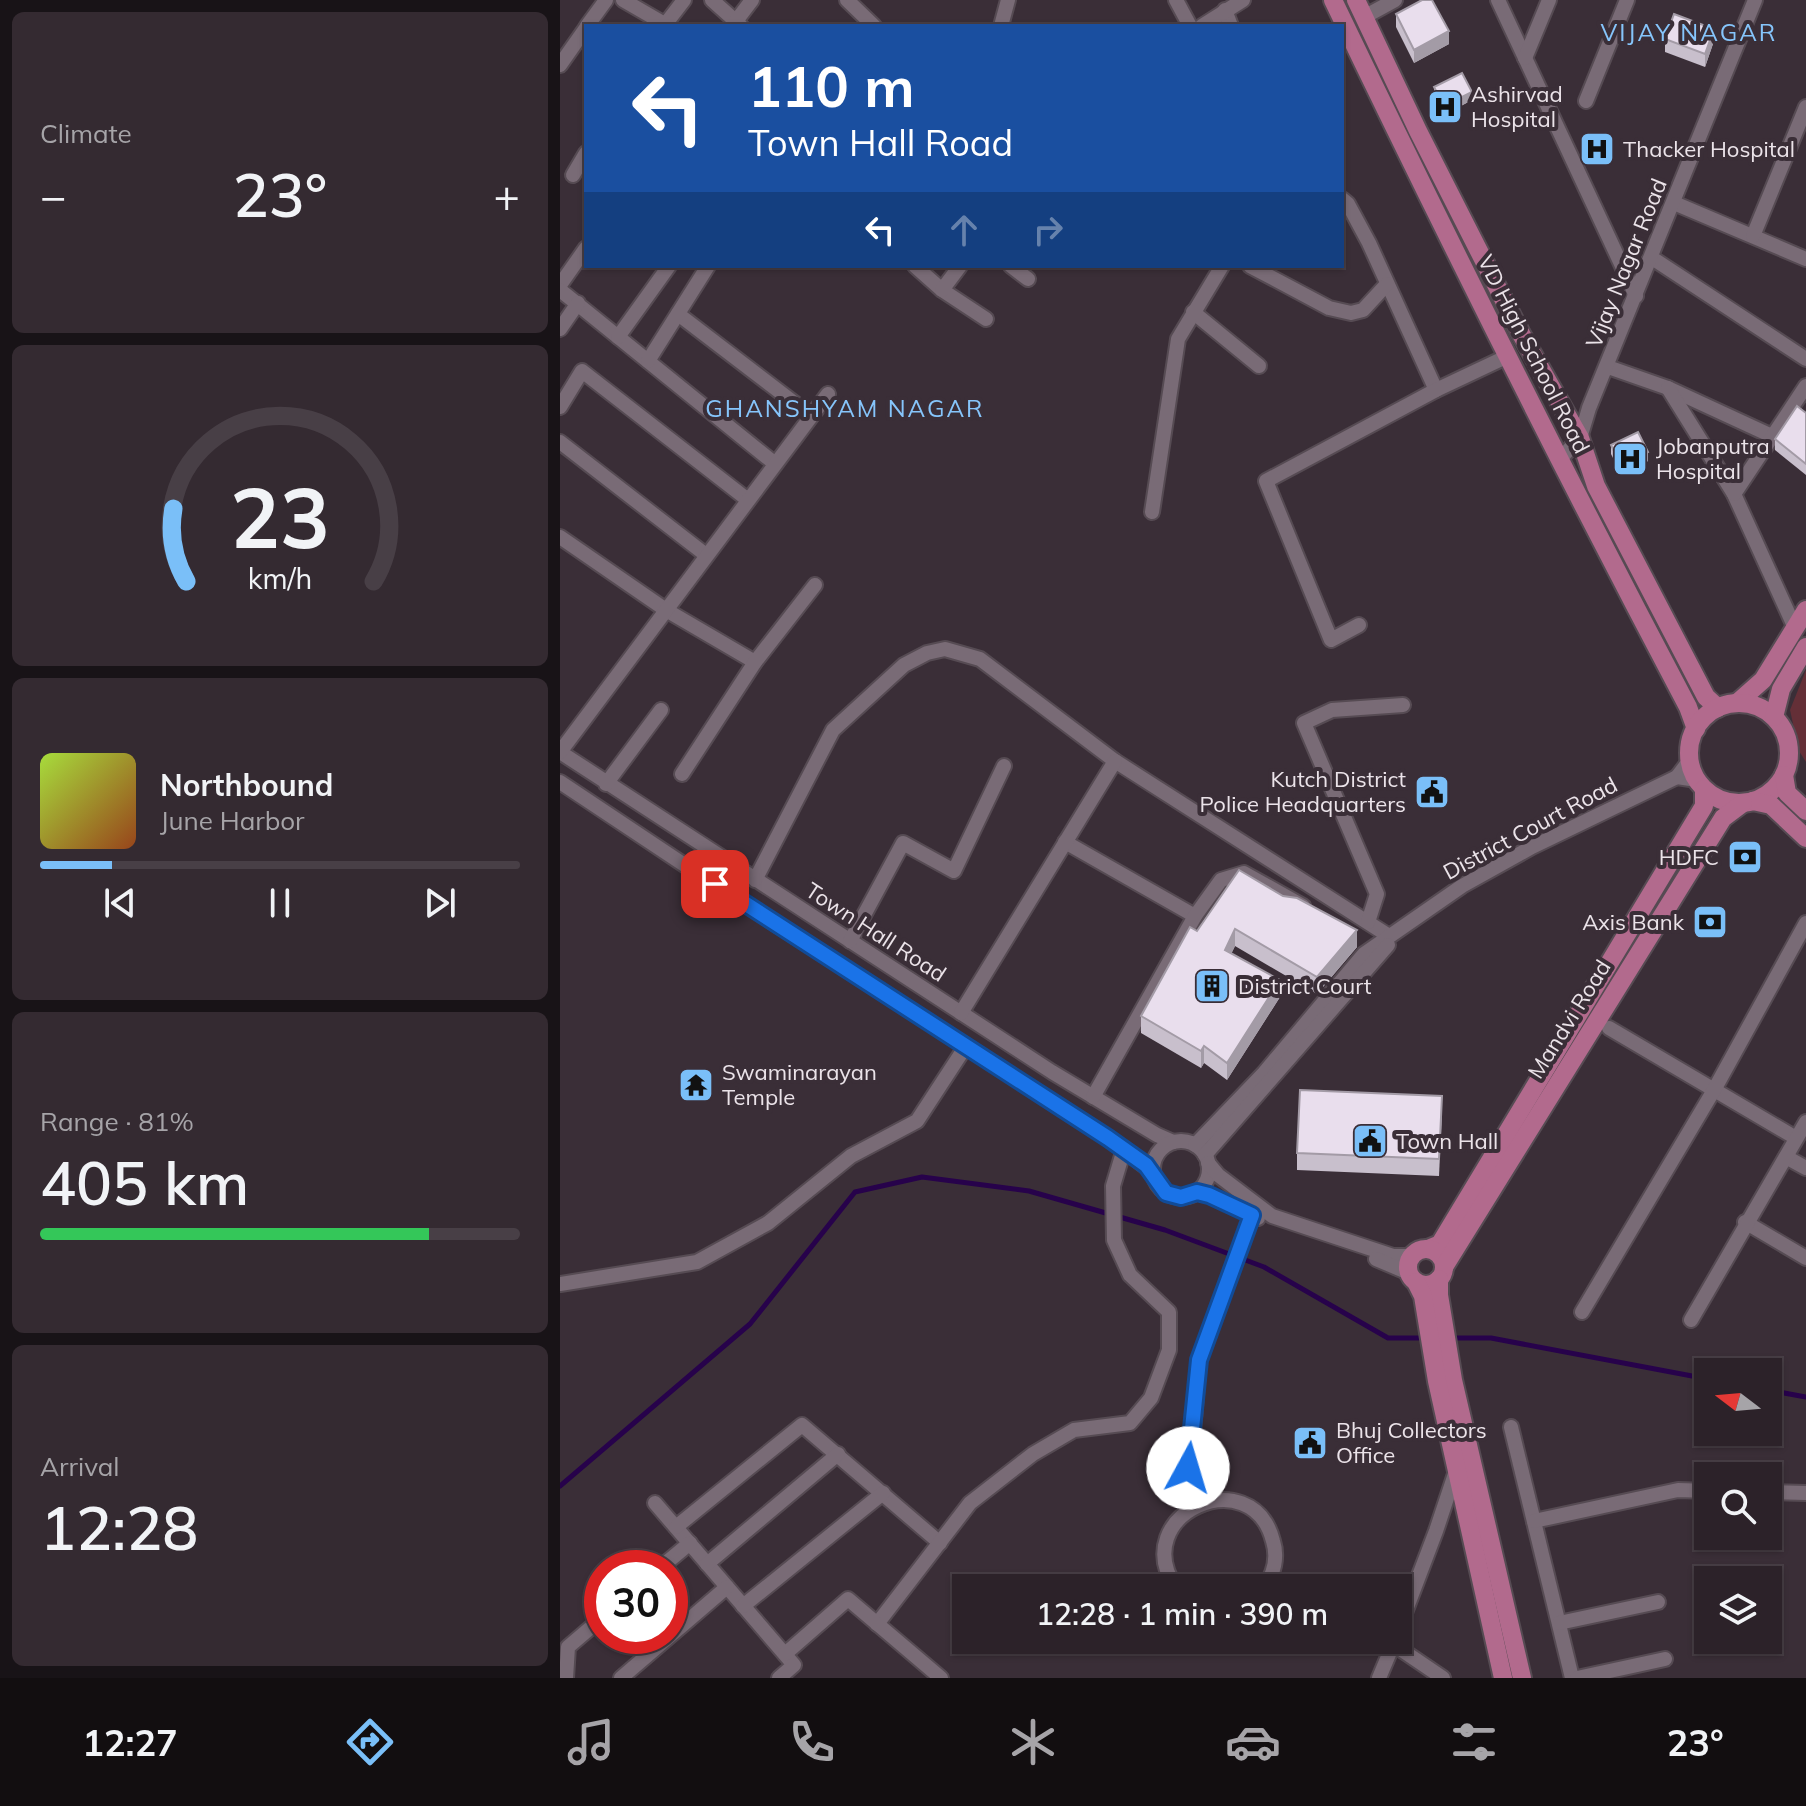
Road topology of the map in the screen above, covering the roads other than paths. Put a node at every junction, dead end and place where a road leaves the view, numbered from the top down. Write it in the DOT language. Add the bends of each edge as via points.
graph roads {
  1 [pos="606,0"];
  2 [pos="623,0"];
  3 [pos="684,0"];
  4 [pos="712,0"];
  5 [pos="752,0"];
  6 [pos="847,0"];
  7 [pos="1008,0"];
  8 [pos="1176,0"];
  9 [pos="1333,0"];
  10 [pos="1395,0"];
  11 [pos="1498,0"];
  12 [pos="1549,0"];
  13 [pos="1627,0"];
  14 [pos="1755,0"];
  15 [pos="1232,4"];
  16 [pos="1360,9"];
  17 [pos="589,24"];
  18 [pos="664,24"];
  19 [pos="667,24"];
  20 [pos="739,24"];
  21 [pos="872,24"];
  22 [pos="1002,24"];
  23 [pos="1189,24"];
  24 [pos="1205,24"];
  25 [pos="1231,24"];
  26 [pos="584,31"];
  27 [pos="1525,58"];
  28 [pos="560,65"];
  29 [pos="1586,101"];
  30 [pos="1806,107"];
  31 [pos="584,156"];
  32 [pos="573,175"];
  33 [pos="1344,201"];
  34 [pos="1674,203"];
  35 [pos="1753,236"];
  36 [pos="584,251"];
  37 [pos="1652,258"];
  38 [pos="1806,259"];
  39 [pos="668,268"];
  40 [pos="707,268"];
  41 [pos="917,268"];
  42 [pos="958,268"];
  43 [pos="1014,268"];
  44 [pos="1221,268"];
  45 [pos="1254,268"];
  46 [pos="1028,279"];
  47 [pos="1387,284"];
  48 [pos="560,287"];
  49 [pos="942,290"];
  50 [pos="1636,296"];
  51 [pos="578,303"];
  52 [pos="1193,312"];
  53 [pos="678,314"];
  54 [pos="986,319"];
  55 [pos="560,329"];
  56 [pos="618,337"];
  57 [pos="1508,356"];
  58 [pos="1806,359"];
  59 [pos="648,361"];
  60 [pos="1259,366"];
  61 [pos="1608,367"];
  62 [pos="1806,386"];
  63 [pos="1668,388"];
  64 [pos="1436,390"];
  65 [pos="828,394"];
  66 [pos="561,404"];
  67 [pos="1589,408"];
  68 [pos="810,415"];
  69 [pos="1569,419"];
  70 [pos="1548,436"];
  71 [pos="1772,436"];
  72 [pos="1580,438"];
  73 [pos="560,442"];
  74 [pos="1560,459"];
  75 [pos="774,463"];
  76 [pos="1734,494"];
  77 [pos="748,500"];
  78 [pos="1152,512"];
  79 [pos="560,537"];
  80 [pos="706,555"];
  81 [pos="815,585"];
  82 [pos="666,610"];
  83 [pos="1806,610"];
  84 [pos="1359,625"];
  85 [pos="1795,628"];
  86 [pos="1806,647"];
  87 [pos="755,662"];
  88 [pos="1737,703"];
  89 [pos="1403,705"];
  90 [pos="1718,708"];
  91 [pos="661,710"];
  92 [pos="1774,717"];
  93 [pos="1696,729"];
  94 [pos="560,752"];
  95 [pos="1690,760"];
  96 [pos="1115,761"];
  97 [pos="1004,766"];
  98 [pos="682,774"];
  99 [pos="1784,775"];
  100 [pos="1677,777"];
  101 [pos="560,782"];
  102 [pos="606,784"];
  103 [pos="1700,784"];
  104 [pos="1748,802"];
  105 [pos="1806,811"];
  106 [pos="1806,838"];
  107 [pos="1065,842"];
  108 [pos="755,880"];
  109 [pos="1195,916"];
  110 [pos="1320,916"];
  111 [pos="1406,923"];
  112 [pos="1806,923"];
  113 [pos="1371,924"];
  114 [pos="1389,936"];
  115 [pos="1358,937"];
  116 [pos="850,941"];
  117 [pos="961,1013"];
  118 [pos="1609,1028"];
  119 [pos="966,1046"];
  120 [pos="1714,1090"];
  121 [pos="1093,1097"];
  122 [pos="1806,1122"];
  123 [pos="1796,1138"];
  124 [pos="1173,1142"];
  125 [pos="1124,1149"];
  126 [pos="1203,1154"];
  127 [pos="1786,1157"];
  128 [pos="1806,1168"];
  129 [pos="1153,1172"];
  130 [pos="1197,1192"];
  131 [pos="1252,1215"];
  132 [pos="1745,1222"];
  133 [pos="1806,1258"];
  134 [pos="1426,1275"];
  135 [pos="560,1284"];
  136 [pos="1582,1312"];
  137 [pos="1691,1320"];
  138 [pos="1445,1381"];
  139 [pos="1511,1427"];
  140 [pos="838,1454"];
  141 [pos="1456,1471"];
  142 [pos="1694,1491"];
  143 [pos="1782,1492"];
  144 [pos="883,1493"];
  145 [pos="1806,1493"];
  146 [pos="655,1503"];
  147 [pos="1186,1512"];
  148 [pos="1534,1521"];
  149 [pos="676,1527"];
  150 [pos="690,1543"];
  151 [pos="940,1543"];
  152 [pos="682,1550"];
  153 [pos="707,1564"];
  154 [pos="1169,1574"];
  155 [pos="1272,1574"];
  156 [pos="727,1587"];
  157 [pos="1412,1591"];
  158 [pos="1658,1602"];
  159 [pos="743,1606"];
  160 [pos="1559,1623"];
  161 [pos="877,1624"];
  162 [pos="584,1633"];
  163 [pos="1412,1653"];
  164 [pos="785,1654"];
  165 [pos="1388,1654"];
  166 [pos="1665,1659"];
  167 [pos="1382,1675"];
  168 [pos="566,1678"];
  169 [pos="621,1678"];
  170 [pos="779,1678"];
  171 [pos="941,1678"];
  172 [pos="1443,1678"];
  173 [pos="1503,1678"];
  174 [pos="1522,1678"];
  175 [pos="1575,1678"];
  1 -- 17 [label="street"];
  2 -- 18 [label="street"];
  3 -- 19 [label="street"];
  4 -- 20 [label="street"];
  5 -- 20 [label="street"];
  6 -- 21 [label="street"];
  7 -- 22 [label="street"];
  8 -- 23 [label="street"];
  9 -- 57 [label="main road, VD High School Road"];
  10 -- 16 [label="street"];
  11 -- 27 [label="street"];
  12 -- 27 [label="street"];
  13 -- 29 [label="street"];
  14 -- 34 [label="street, Vijay Nagar Road"];
  15 -- 24 [label="street"];
  15 -- 25 [label="street"];
  16 -- 69 [label="main road, VD High School Road" via="1521,334"];
  26 -- 28 [label="street"];
  27 -- 50 [label="street"];
  30 -- 35 [label="street"];
  31 -- 32 [label="street"];
  33 -- 47 [label="street"];
  34 -- 35 [label="street"];
  34 -- 37 [label="street, Vijay Nagar Road"];
  35 -- 38 [label="street"];
  36 -- 48 [label="street"];
  37 -- 50 [label="street, Vijay Nagar Road"];
  37 -- 58 [label="street"];
  39 -- 56 [label="street"];
  40 -- 53 [label="street"];
  41 -- 49 [label="street"];
  42 -- 49 [label="street"];
  43 -- 46 [label="street"];
  44 -- 52 [label="street"];
  45 -- 47 [label="street" via="1341,313 1363,310"];
  47 -- 64 [label="street"];
  48 -- 51 [label="street"];
  49 -- 54 [label="street"];
  50 -- 61 [label="street, Vijay Nagar Road"];
  51 -- 55 [label="street"];
  51 -- 56 [label="street"];
  52 -- 60 [label="street"];
  52 -- 78 [label="street" via="1178,339"];
  53 -- 59 [label="street"];
  53 -- 68 [label="street"];
  56 -- 59 [label="street"];
  57 -- 64 [label="street"];
  57 -- 70 [label="main road, VD High School Road"];
  59 -- 75 [label="street"];
  61 -- 63 [label="street"];
  61 -- 67 [label="street, Vijay Nagar Road"];
  62 -- 71 [label="street"];
  63 -- 71 [label="street"];
  63 -- 76 [label="street"];
  64 -- 84 [label="street" via="1266,481 1331,640"];
  65 -- 68 [label="street"];
  66 -- 77 [label="street" via="582,371"];
  67 -- 69 [label="street"];
  67 -- 72 [label="street, Vijay Nagar Road"];
  68 -- 75 [label="street"];
  69 -- 70 [label="street"];
  69 -- 72 [label="main road, VD High School Road"];
  70 -- 74 [label="main road, VD High School Road"];
  71 -- 76 [label="street"];
  72 -- 74 [label="street, Vijay Nagar Road"];
  72 -- 90 [label="main road, VD High School Road" via="1596,486 1706,697"];
  73 -- 80 [label="street"];
  74 -- 93 [label="main road, VD High School Road"];
  75 -- 77 [label="street"];
  76 -- 85 [label="street"];
  77 -- 80 [label="street"];
  79 -- 82 [label="street"];
  80 -- 82 [label="street"];
  81 -- 87 [label="street"];
  82 -- 87 [label="street"];
  82 -- 94 [label="street"];
  83 -- 85 [label="main road"];
  85 -- 88 [label="main road" via="1763,680"];
  86 -- 92 [label="main road" via="1781,689"];
  87 -- 98 [label="street"];
  88 -- 90 [label="main road"];
  88 -- 92 [label="main road" via="1757,706"];
  89 -- 113 [label="street" via="1332,710 1304,723 1377,894"];
  90 -- 93 [label="main road"];
  91 -- 102 [label="street"];
  92 -- 99 [label="main road" via="1788,744"];
  93 -- 95 [label="main road"];
  94 -- 102 [label="street, Town Hall Road"];
  95 -- 100 [label="street"];
  95 -- 103 [label="main road"];
  96 -- 107 [label="street"];
  96 -- 108 [label="street" via="980,659 945,649 927,653 873,690 833,730"];
  96 -- 113 [label="street"];
  97 -- 116 [label="street" via="954,871 903,843"];
  99 -- 104 [label="main road" via="1771,791"];
  99 -- 105 [label="main road" via="1787,793"];
  100 -- 103 [label="street"];
  100 -- 111 [label="street, District Court Road" via="1532,847"];
  101 -- 119 [label="street"];
  102 -- 108 [label="street, Town Hall Road"];
  103 -- 104 [label="main road" via="1722,800"];
  103 -- 134 [label="main road, Mandvi Road" via="1704,806"];
  104 -- 106 [label="main road" via="1771,805"];
  104 -- 134 [label="main road, Mandvi Road" via="1723,818"];
  107 -- 109 [label="street"];
  107 -- 117 [label="street"];
  108 -- 116 [label="street, Town Hall Road"];
  109 -- 110 [label="street" via="1221,880 1244,873"];
  109 -- 121 [label="street"];
  111 -- 114 [label="street, District Court Road"];
  111 -- 126 [label="street, District Court Road"];
  112 -- 120 [label="street"];
  113 -- 114 [label="street"];
  113 -- 115 [label="street"];
  114 -- 126 [label="street, District Court Road" via="1364,954"];
  116 -- 117 [label="street, Town Hall Road"];
  117 -- 121 [label="street, Town Hall Road"];
  118 -- 120 [label="street"];
  119 -- 125 [label="street"];
  119 -- 135 [label="street" via="917,1121 851,1156 768,1223 697,1262"];
  120 -- 123 [label="street"];
  120 -- 136 [label="street"];
  121 -- 124 [label="street, Town Hall Road"];
  122 -- 123 [label="street"];
  123 -- 127 [label="street"];
  124 -- 126 [label="street"];
  124 -- 129 [label="street" via="1160,1150"];
  125 -- 129 [label="street"];
  125 -- 151 [label="street" via="1113,1186 1114,1240 1130,1275 1169,1312 1169,1350 1151,1398 1130,1423 1074,1430 1033,1454 970,1503"];
  126 -- 130 [label="street" via="1207,1180"];
  126 -- 134 [label="street" via="1218,1175 1272,1216 1393,1256"];
  127 -- 128 [label="street"];
  127 -- 132 [label="street"];
  129 -- 130 [label="street" via="1160,1187 1173,1196"];
  130 -- 131 [label="street"];
  131 -- 134 [label="street"];
  131 -- 147 [label="street" via="1199,1360"];
  132 -- 133 [label="street"];
  132 -- 137 [label="street"];
  134 -- 138 [label="main road"];
  138 -- 141 [label="main road"];
  138 -- 174 [label="main road"];
  139 -- 148 [label="street"];
  140 -- 144 [label="street"];
  140 -- 149 [label="street" via="802,1425"];
  140 -- 153 [label="street"];
  141 -- 157 [label="street"];
  141 -- 173 [label="main road"];
  142 -- 148 [label="street"];
  143 -- 145 [label="street"];
  144 -- 151 [label="street"];
  144 -- 159 [label="street"];
  146 -- 149 [label="street"];
  147 -- 154 [label="street" via="1171,1529 1165,1550"];
  147 -- 155 [label="street" via="1205,1502 1228,1500 1249,1507 1272,1535"];
  148 -- 160 [label="street"];
  149 -- 150 [label="street"];
  150 -- 152 [label="street"];
  150 -- 153 [label="street"];
  151 -- 161 [label="street"];
  153 -- 156 [label="street"];
  156 -- 159 [label="street"];
  156 -- 169 [label="street"];
  158 -- 160 [label="street"];
  159 -- 164 [label="street"];
  160 -- 175 [label="street"];
  161 -- 164 [label="street" via="848,1599"];
  161 -- 171 [label="street"];
  162 -- 168 [label="street" via="568,1647"];
  163 -- 172 [label="street"];
  164 -- 170 [label="street" via="794,1665"];
  165 -- 167 [label="street"];
  166 -- 175 [label="street"];
}
